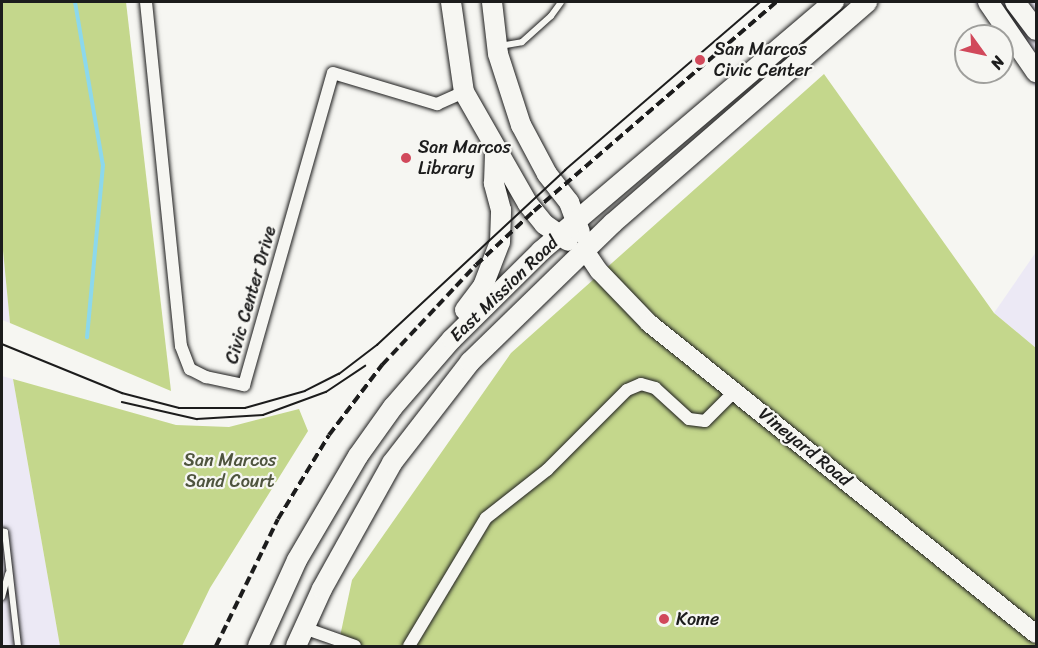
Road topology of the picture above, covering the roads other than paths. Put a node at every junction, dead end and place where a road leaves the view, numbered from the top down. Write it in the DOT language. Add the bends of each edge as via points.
graph roads {
  1 [pos="147,2"];
  2 [pos="450,2"];
  3 [pos="492,2"];
  4 [pos="561,2"];
  5 [pos="834,2"];
  6 [pos="867,2"];
  7 [pos="988,2"];
  8 [pos="1016,2"];
  9 [pos="1036,30"];
  10 [pos="496,47"];
  11 [pos="1036,72"];
  12 [pos="464,92"];
  13 [pos="495,149"];
  14 [pos="577,221"];
  15 [pos="559,236"];
  16 [pos="584,249"];
  17 [pos="735,391"];
  18 [pos="393,407"];
  19 [pos="2,531"];
  20 [pos="9,570"];
  21 [pos="2,597"];
  22 [pos="304,628"];
  23 [pos="1036,634"];
  24 [pos="18,646"];
  25 [pos="258,646"];
  26 [pos="296,646"];
  27 [pos="355,646"];
  28 [pos="409,646"];
  1 -- 12 [label="street, Civic Center Drive" via="181,346 190,369 206,377 244,385 333,73 437,104"];
  2 -- 12 [label="main road"];
  3 -- 10 [label="main road"];
  4 -- 10 [label="lane" via="522,42"];
  5 -- 14 [label="main road, East Mission Road"];
  6 -- 16 [label="main road, East Mission Road"];
  7 -- 11 [label="main road"];
  8 -- 9 [label="main road"];
  10 -- 14 [label="main road" via="521,125"];
  12 -- 13 [label="main road"];
  13 -- 15 [label="main road" via="528,204"];
  13 -- 18 [label="main road" via="500,242 491,270"];
  14 -- 15 [label="main road, East Mission Road"];
  14 -- 16 [label="main road"];
  15 -- 16 [label="main road"];
  15 -- 18 [label="main road, East Mission Road" via="497,293"];
  16 -- 17 [label="main road, Vineyard Road" via="598,271 649,322"];
  16 -- 22 [label="main road, East Mission Road" via="508,321 417,428 375,494"];
  17 -- 23 [label="main road, Vineyard Road"];
  17 -- 28 [label="street" via="705,421 690,419 655,388 641,384 627,390 547,470 486,518"];
  18 -- 25 [label="main road, East Mission Road" via="318,522"];
  19 -- 20 [label="lane"];
  20 -- 21 [label="lane"];
  20 -- 24 [label="lane"];
  22 -- 26 [label="main road, East Mission Road"];
  22 -- 27 [label="street"];
}
